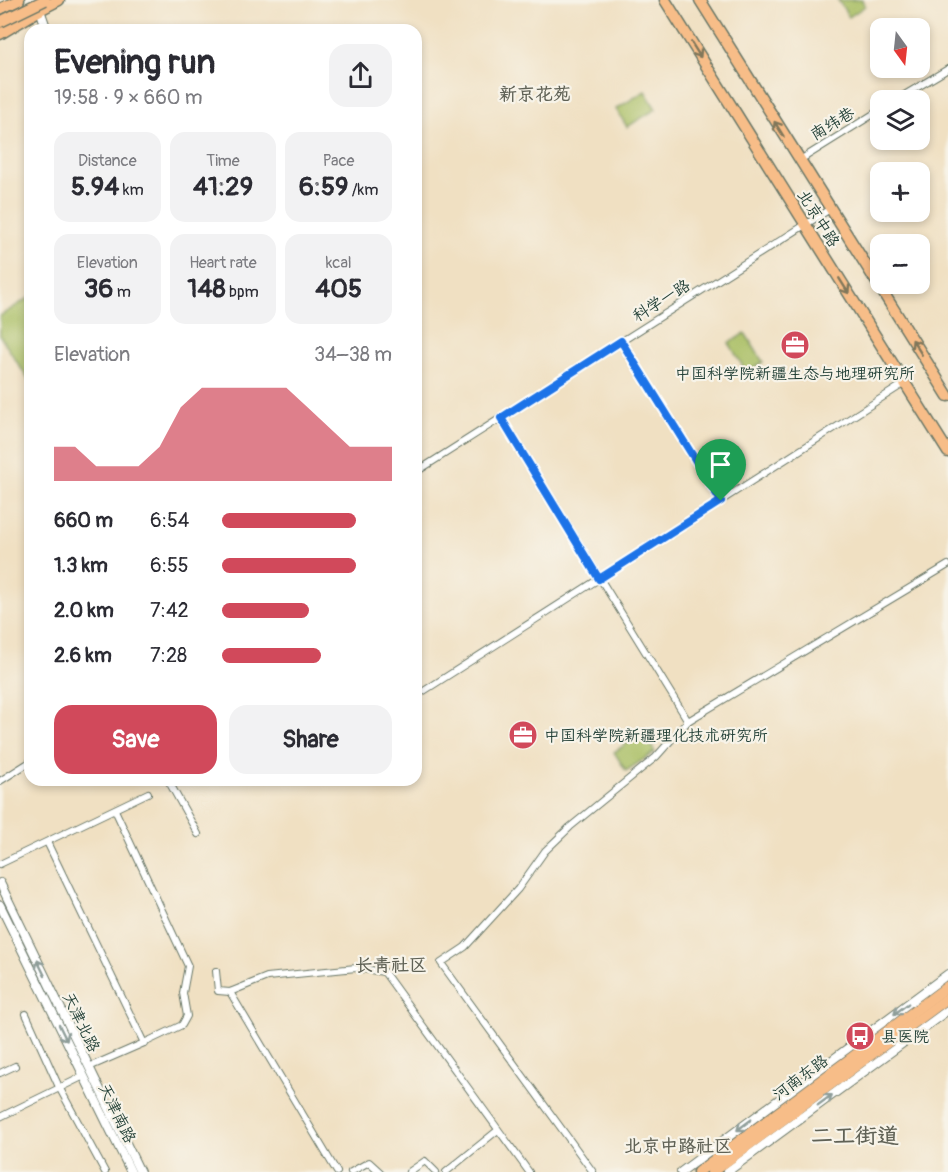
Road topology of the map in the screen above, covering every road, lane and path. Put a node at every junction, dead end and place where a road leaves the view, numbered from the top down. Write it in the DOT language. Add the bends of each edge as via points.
graph roads {
  1 [pos="19,0"];
  2 [pos="60,0"];
  3 [pos="665,0"];
  4 [pos="700,0"];
  5 [pos="40,3"];
  6 [pos="0,5"];
  7 [pos="0,10"];
  8 [pos="0,22"];
  9 [pos="45,24"];
  10 [pos="0,32"];
  11 [pos="948,69"];
  12 [pos="913,90"];
  13 [pos="870,116"];
  14 [pos="799,161"];
  15 [pos="830,209"];
  16 [pos="806,225"];
  17 [pos="621,341"];
  18 [pos="905,383"];
  19 [pos="948,396"];
  20 [pos="501,418"];
  21 [pos="948,452"];
  22 [pos="422,468"];
  23 [pos="721,501"];
  24 [pos="948,565"];
  25 [pos="599,579"];
  26 [pos="422,692"];
  27 [pos="688,721"];
  28 [pos="24,766"];
  29 [pos="0,780"];
  30 [pos="171,786"];
  31 [pos="148,794"];
  32 [pos="115,810"];
  33 [pos="198,834"];
  34 [pos="47,842"];
  35 [pos="0,864"];
  36 [pos="1,887"];
  37 [pos="0,905"];
  38 [pos="216,971"];
  39 [pos="948,974"];
  40 [pos="948,986"];
  41 [pos="230,992"];
  42 [pos="948,998"];
  43 [pos="948,1010"];
  44 [pos="26,1014"];
  45 [pos="144,1043"];
  46 [pos="15,1066"];
  47 [pos="89,1067"];
  48 [pos="0,1073"];
  49 [pos="84,1076"];
  50 [pos="59,1087"];
  51 [pos="0,1117"];
  52 [pos="498,1131"];
  53 [pos="721,1168"];
  54 [pos="105,1172"];
  55 [pos="131,1172"];
  56 [pos="140,1172"];
  57 [pos="337,1172"];
  58 [pos="351,1172"];
  59 [pos="380,1172"];
  60 [pos="409,1172"];
  61 [pos="436,1172"];
  62 [pos="446,1172"];
  63 [pos="529,1172"];
  64 [pos="593,1172"];
  65 [pos="681,1172"];
  66 [pos="699,1172"];
  1 -- 6 [label="main road"];
  1 -- 7 [label="main road"];
  2 -- 5 [label="main road"];
  3 -- 16 [label="main road, 北京中路, one-way"];
  14 -- 4 [label="main road, 北京中路, one-way"];
  5 -- 8 [label="main road, bridge"];
  5 -- 9 [label="street"];
  5 -- 10 [label="main road"];
  11 -- 12 [label="street"];
  13 -- 14 [label="street, 南纬巷"];
  14 -- 15 [label="main road, 北京中路"];
  15 -- 16 [label="street, 科学一路"];
  19 -- 15 [label="main road, 北京中路, one-way"];
  16 -- 17 [label="street, 科学一路"];
  16 -- 18 [label="main road, 北京中路, one-way"];
  17 -- 20 [label="street, 科学一路"];
  17 -- 23 [label="street"];
  18 -- 21 [label="main road, 北京中路"];
  18 -- 23 [label="street"];
  20 -- 22 [label="street, 科学一路"];
  20 -- 25 [label="street"];
  23 -- 25 [label="street"];
  24 -- 27 [label="street"];
  25 -- 26 [label="street"];
  25 -- 27 [label="street"];
  27 -- 64 [label="street" via="656,757 562,835 465,947 441,963"];
  28 -- 29 [label="street"];
  30 -- 33 [label="street"];
  31 -- 32 [label="street"];
  32 -- 34 [label="street"];
  32 -- 45 [label="street" via="188,966 183,993 187,1016 182,1026"];
  34 -- 35 [label="street"];
  34 -- 45 [label="street"];
  47 -- 36 [label="street, 天津北路, one-way"];
  37 -- 49 [label="street, 天津南路, one-way"];
  38 -- 41 [label="street" via="218,991"];
  39 -- 65 [label="street, one-way"];
  40 -- 53 [label="main road, 河南东路"];
  41 -- 52 [label="street" via="267,977 356,968 384,972"];
  41 -- 57 [label="street"];
  42 -- 53 [label="main road, 河南东路"];
  53 -- 43 [label="street, one-way"];
  44 -- 50 [label="street"];
  45 -- 47 [label="street"];
  46 -- 48 [label="street"];
  47 -- 56 [label="street, 天津北路"];
  49 -- 50 [label="street"];
  49 -- 55 [label="street, 天津南路"];
  50 -- 51 [label="street"];
  50 -- 54 [label="street"];
  52 -- 62 [label="street"];
  52 -- 63 [label="street"];
  53 -- 66 [label="main road, 河南东路"];
  58 -- 59 [label="street" via="369,1162"];
  60 -- 61 [label="street" via="425,1161"];
}
